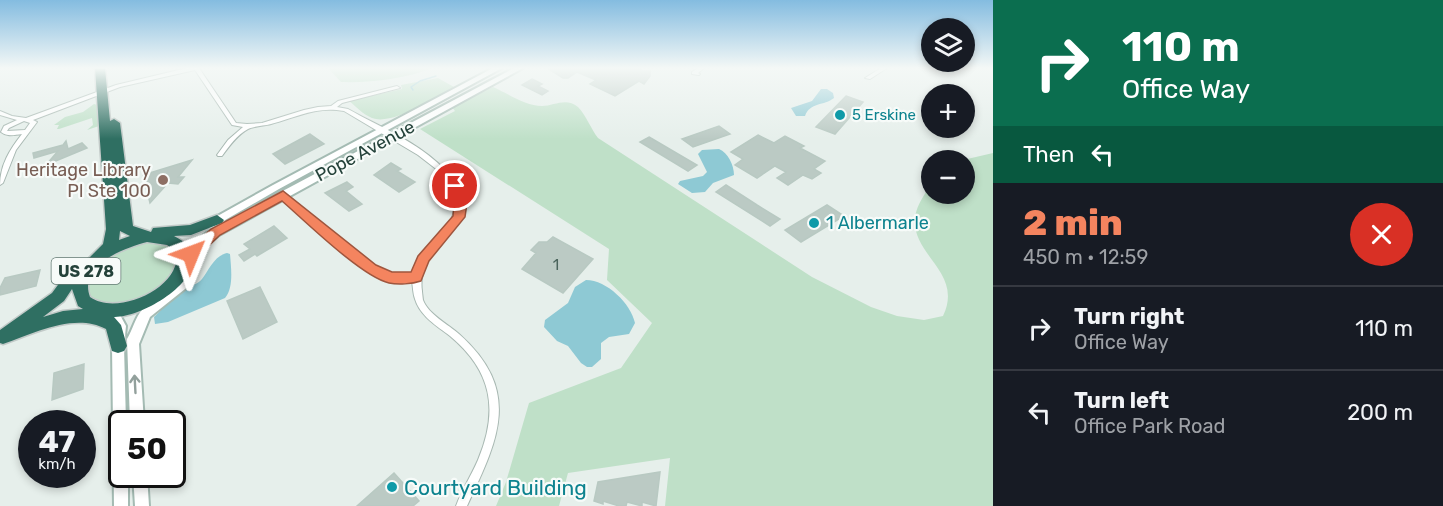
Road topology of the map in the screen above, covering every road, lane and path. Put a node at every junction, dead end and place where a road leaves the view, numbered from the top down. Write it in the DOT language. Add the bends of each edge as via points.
graph roads {
  1 [pos="107,92"];
  2 [pos="211,92"];
  3 [pos="379,92"];
  4 [pos="454,92"];
  5 [pos="476,92"];
  6 [pos="334,106"];
  7 [pos="0,112"];
  8 [pos="51,112"];
  9 [pos="24,120"];
  10 [pos="234,124"];
  11 [pos="249,125"];
  12 [pos="30,128"];
  13 [pos="380,131"];
  14 [pos="5,132"];
  15 [pos="391,137"];
  16 [pos="230,141"];
  17 [pos="13,150"];
  18 [pos="220,155"];
  19 [pos="0,183"];
  20 [pos="283,195"];
  21 [pos="117,214"];
  22 [pos="224,223"];
  23 [pos="147,237"];
  24 [pos="164,238"];
  25 [pos="103,254"];
  26 [pos="185,262"];
  27 [pos="82,275"];
  28 [pos="416,278"];
  29 [pos="145,303"];
  30 [pos="99,309"];
  31 [pos="1,338"];
  32 [pos="125,345"];
  33 [pos="135,410"];
  34 [pos="141,488"];
  35 [pos="121,506"];
  36 [pos="142,506"];
  37 [pos="460,506"];
  1 -- 8 [label="street"];
  1 -- 21 [label="highway"];
  2 -- 10 [label="street"];
  3 -- 6 [label="street"];
  4 -- 13 [label="main road, Pope Avenue"];
  5 -- 15 [label="main road, Pope Avenue"];
  6 -- 11 [label="street"];
  6 -- 13 [label="street"];
  7 -- 9 [label="street"];
  7 -- 14 [label="street" via="6,121"];
  8 -- 9 [label="street"];
  8 -- 12 [label="street"];
  9 -- 12 [label="street" via="34,122"];
  9 -- 14 [label="street"];
  10 -- 11 [label="street"];
  10 -- 16 [label="street"];
  11 -- 16 [label="street"];
  12 -- 14 [label="street"];
  12 -- 17 [label="street"];
  13 -- 15 [label="street"];
  13 -- 22 [label="main road, Pope Avenue"];
  14 -- 17 [label="street" via="12,138"];
  15 -- 20 [label="main road, Pope Avenue"];
  15 -- 28 [label="street" via="440,168 451,180 460,203 459,217 423,259"];
  16 -- 18 [label="street"];
  17 -- 19 [label="street"];
  20 -- 22 [label="main road, Pope Avenue"];
  20 -- 28 [label="street" via="371,269 390,278"];
  21 -- 22 [label="highway" via="129,226 145,231 184,231"];
  21 -- 23 [label="highway" via="126,229"];
  21 -- 25 [label="highway" via="114,236"];
  21 -- 31 [label="highway" via="107,240 79,267 62,292"];
  22 -- 24 [label="main road, Pope Avenue"];
  22 -- 26 [label="main road, Pope Avenue"];
  22 -- 32 [label="main road" via="201,250 190,274 145,315"];
  23 -- 24 [label="highway, US 278"];
  23 -- 25 [label="highway, US 278"];
  24 -- 26 [label="highway" via="181,246"];
  25 -- 27 [label="highway, US 278"];
  26 -- 29 [label="highway, US 278" via="179,278"];
  27 -- 30 [label="highway, US 278" via="79,294 84,302"];
  27 -- 31 [label="highway, US 278" via="55,305"];
  28 -- 37 [label="street" via="423,307 464,344 495,393 489,445"];
  29 -- 30 [label="highway, US 278" via="121,311"];
  29 -- 32 [label="main road"];
  30 -- 31 [label="highway, US 278" via="51,315"];
  30 -- 32 [label="main road" via="121,324"];
  31 -- 32 [label="highway" via="53,320 86,317 113,325"];
  33 -- 32 [label="main road, one-way"];
  32 -- 35 [label="main road"];
  34 -- 36 [label="main road"];
}
